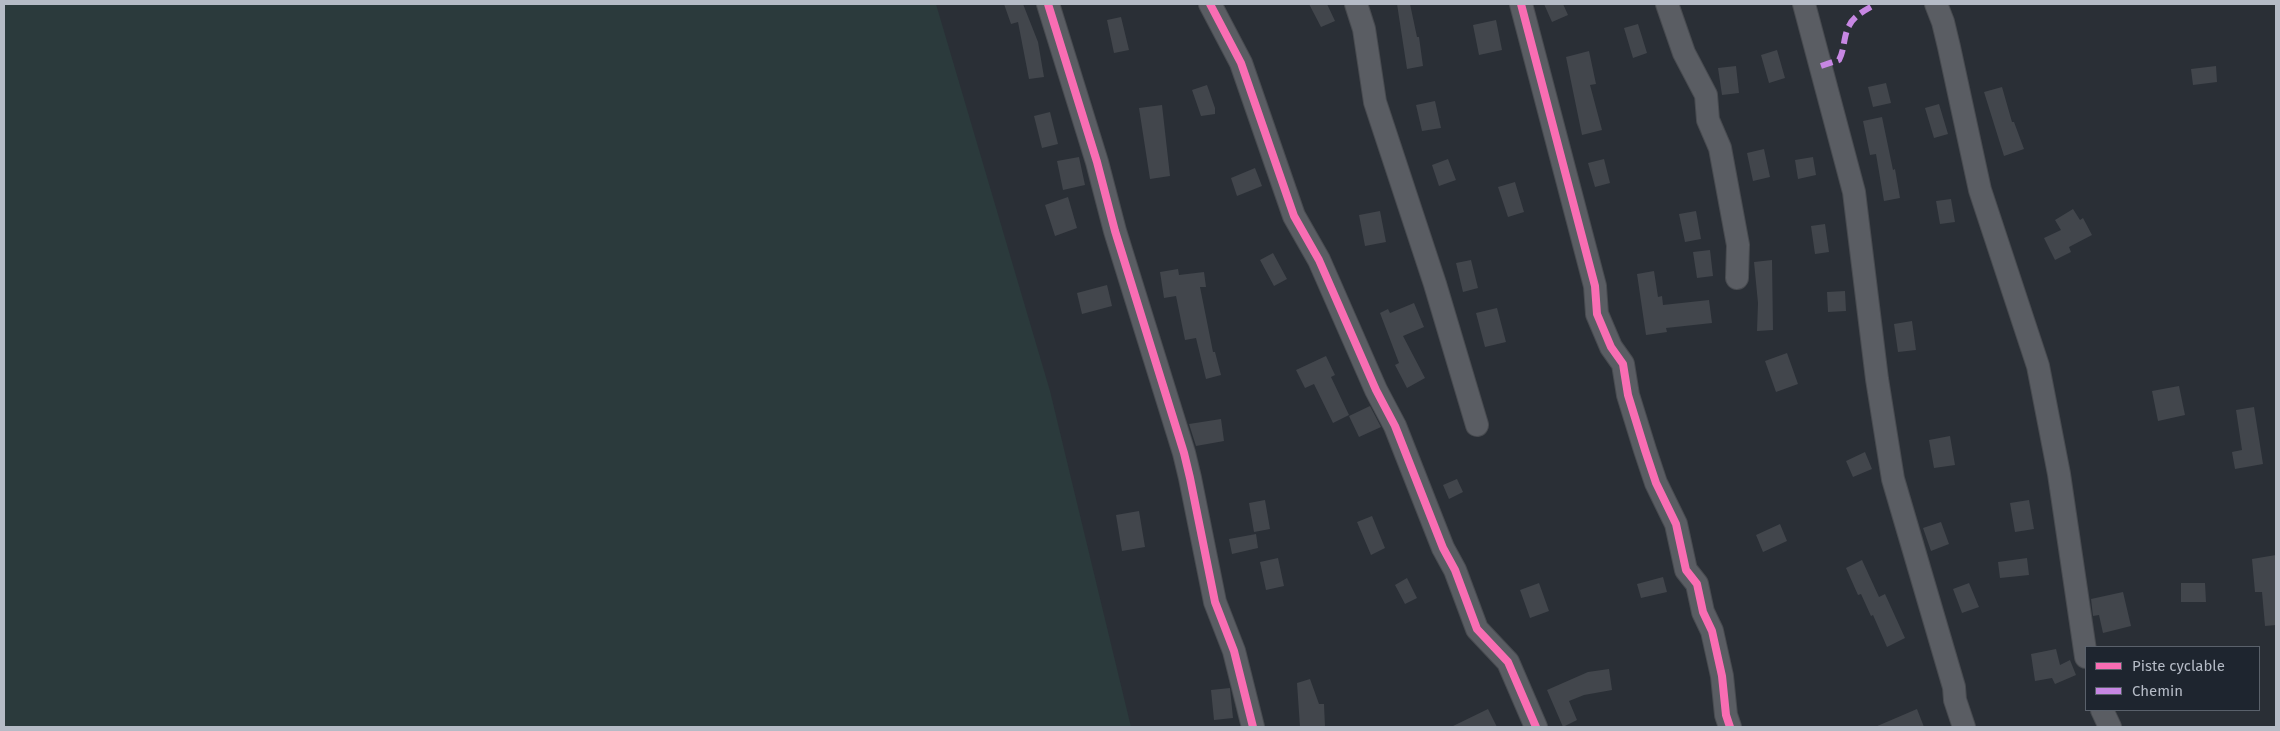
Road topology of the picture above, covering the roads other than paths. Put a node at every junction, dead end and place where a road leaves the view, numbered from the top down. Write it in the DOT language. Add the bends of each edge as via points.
graph roads {
  1 [pos="1048,4"];
  2 [pos="1210,4"];
  3 [pos="1356,4"];
  4 [pos="1521,4"];
  5 [pos="1667,4"];
  6 [pos="1804,4"];
  7 [pos="1936,4"];
  8 [pos="1737,278"];
  9 [pos="1477,425"];
  10 [pos="2085,650"];
  11 [pos="2102,711"];
  12 [pos="1252,727"];
  13 [pos="1536,727"];
  14 [pos="1730,727"];
  15 [pos="1964,727"];
  16 [pos="2110,727"];
  1 -- 12 [label="street" via="1186,462 1215,602 1234,651"];
  2 -- 13 [label="street" via="1241,64 1294,216 1319,260 1394,426 1477,629 1508,662"];
  3 -- 9 [label="street" via="1364,29 1375,102"];
  4 -- 14 [label="street" via="1595,286 1597,314 1611,347 1623,364 1628,395 1656,483 1676,524 1686,570 1697,584 1702,612 1710,625 1722,676"];
  5 -- 8 [label="street" via="1684,53 1706,95 1708,120 1720,148 1738,245"];
  6 -- 15 [label="street" via="1854,192 1893,479"];
  7 -- 10 [label="street" via="1950,47 1980,190 2038,366 2059,474"];
  11 -- 16 [label="street"];
}
